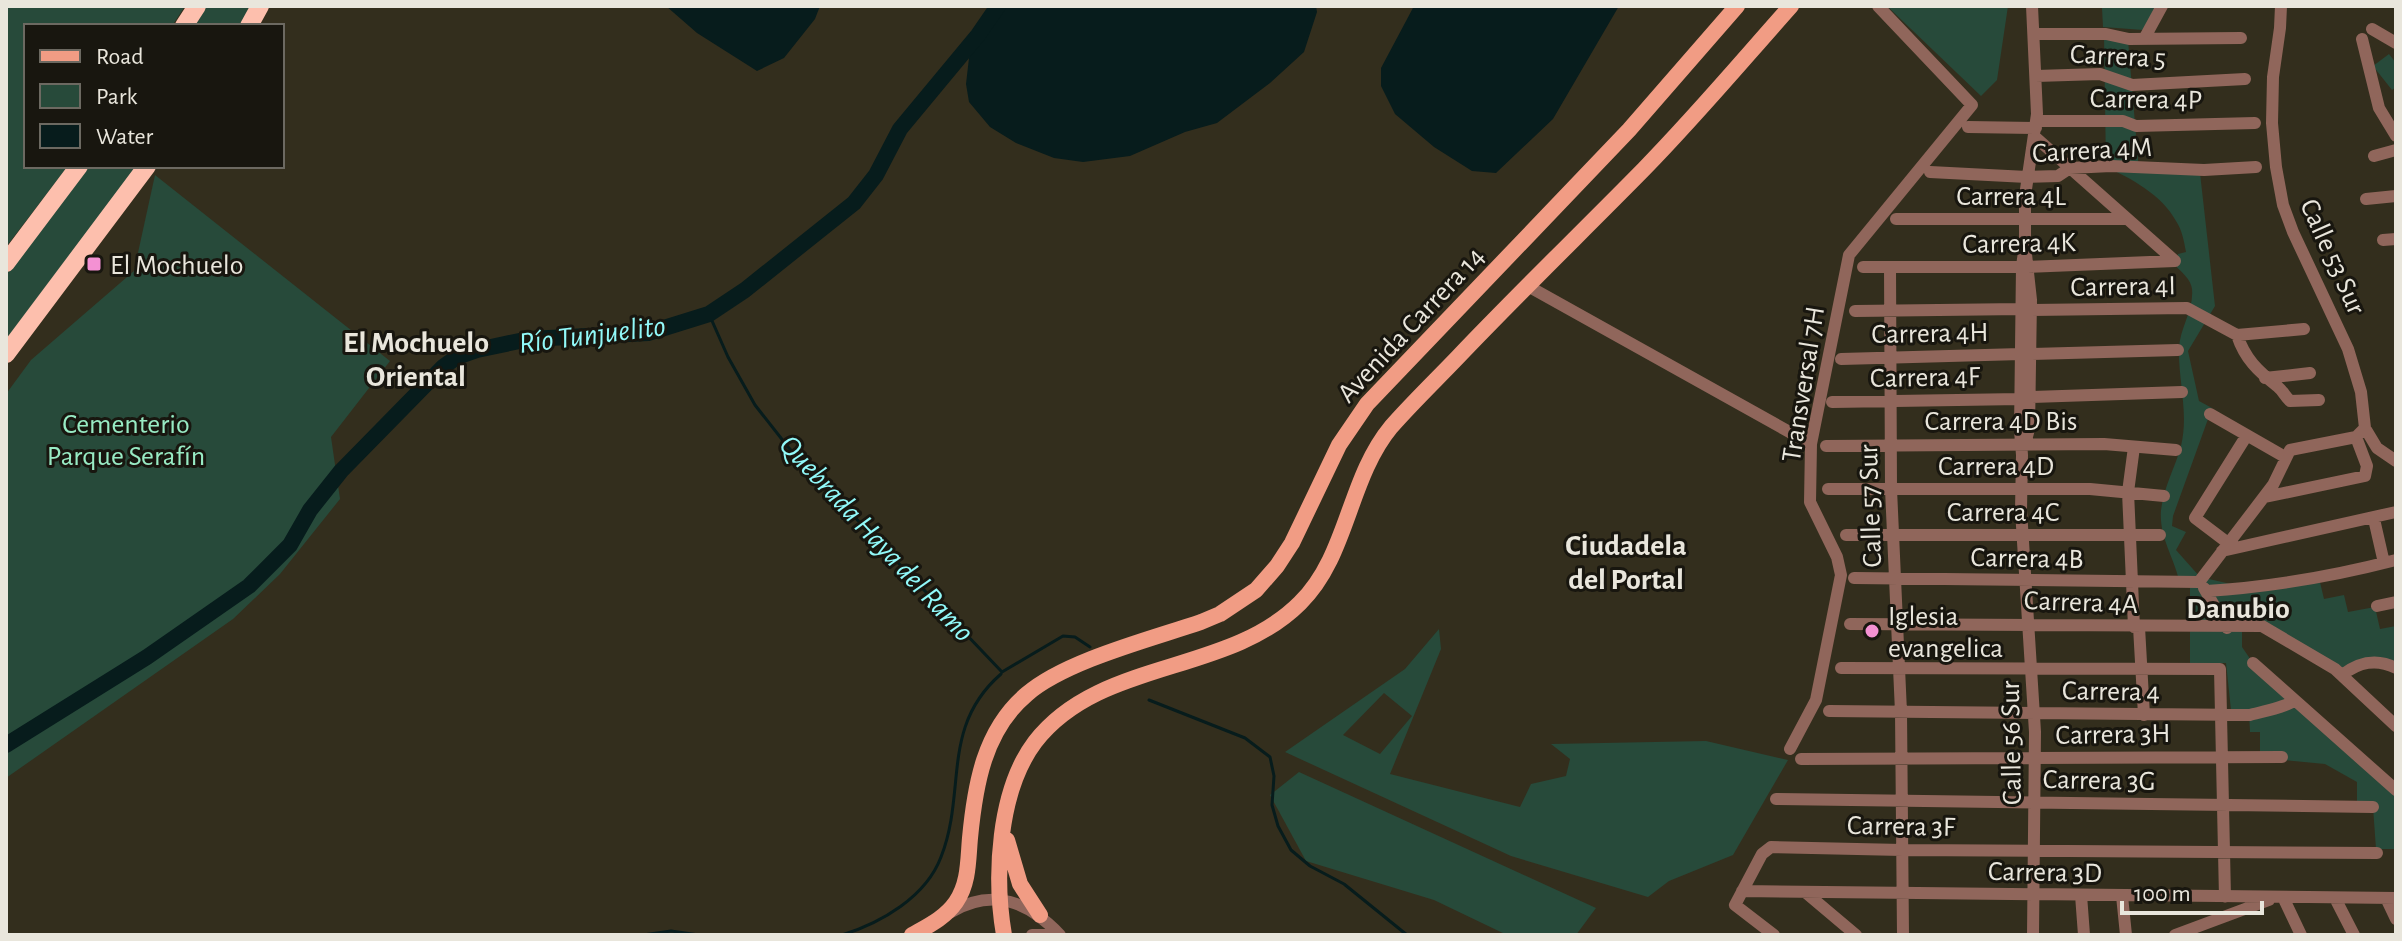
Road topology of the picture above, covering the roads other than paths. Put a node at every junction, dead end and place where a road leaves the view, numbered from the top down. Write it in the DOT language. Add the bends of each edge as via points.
graph roads {
  1 [pos="197,6"];
  2 [pos="260,6"];
  3 [pos="1737,6"];
  4 [pos="1791,6"];
  5 [pos="1878,6"];
  6 [pos="2032,6"];
  7 [pos="2162,6"];
  8 [pos="2281,6"];
  9 [pos="185,24"];
  10 [pos="250,24"];
  11 [pos="2372,29"];
  12 [pos="2034,34"];
  13 [pos="2241,38"];
  14 [pos="2144,39"];
  15 [pos="2362,39"];
  16 [pos="2396,43"];
  17 [pos="2036,76"];
  18 [pos="2245,79"];
  19 [pos="2255,123"];
  20 [pos="1968,127"];
  21 [pos="2036,128"];
  22 [pos="2394,128"];
  23 [pos="2396,150"];
  24 [pos="2374,156"];
  25 [pos="2256,167"];
  26 [pos="77,168"];
  27 [pos="146,168"];
  28 [pos="2070,168"];
  29 [pos="1930,172"];
  30 [pos="2027,177"];
  31 [pos="2396,196"];
  32 [pos="2366,199"];
  33 [pos="1896,219"];
  34 [pos="2025,219"];
  35 [pos="2127,219"];
  36 [pos="6,263"];
  37 [pos="2025,266"];
  38 [pos="1863,267"];
  39 [pos="1890,267"];
  40 [pos="1526,285"];
  41 [pos="2026,309"];
  42 [pos="1891,310"];
  43 [pos="1855,311"];
  44 [pos="2304,329"];
  45 [pos="2237,335"];
  46 [pos="2178,350"];
  47 [pos="6,354"];
  48 [pos="2026,354"];
  49 [pos="1890,357"];
  50 [pos="1841,359"];
  51 [pos="2310,373"];
  52 [pos="2265,378"];
  53 [pos="2182,392"];
  54 [pos="2025,398"];
  55 [pos="2319,400"];
  56 [pos="1890,401"];
  57 [pos="1832,402"];
  58 [pos="2210,414"];
  59 [pos="2360,432"];
  60 [pos="2247,435"];
  61 [pos="1811,444"];
  62 [pos="1890,445"];
  63 [pos="1826,446"];
  64 [pos="2023,447"];
  65 [pos="2134,447"];
  66 [pos="2176,450"];
  67 [pos="2289,453"];
  68 [pos="2394,457"];
  69 [pos="1828,489"];
  70 [pos="1891,489"];
  71 [pos="2022,489"];
  72 [pos="2128,492"];
  73 [pos="2164,496"];
  74 [pos="2265,497"];
  75 [pos="2396,512"];
  76 [pos="2374,519"];
  77 [pos="1846,535"];
  78 [pos="1894,535"];
  79 [pos="2022,535"];
  80 [pos="2160,535"];
  81 [pos="2131,536"];
  82 [pos="2225,547"];
  83 [pos="2390,562"];
  84 [pos="1854,578"];
  85 [pos="1897,579"];
  86 [pos="2026,581"];
  87 [pos="2132,583"];
  88 [pos="2203,587"];
  89 [pos="2396,602"];
  90 [pos="2377,606"];
  91 [pos="2030,623"];
  92 [pos="1850,624"];
  93 [pos="1898,624"];
  94 [pos="2136,627"];
  95 [pos="2227,628"];
  96 [pos="2253,663"];
  97 [pos="1841,668"];
  98 [pos="1900,668"];
  99 [pos="2032,668"];
  100 [pos="2140,668"];
  101 [pos="2396,668"];
  102 [pos="2342,675"];
  103 [pos="2294,701"];
  104 [pos="1829,711"];
  105 [pos="1901,712"];
  106 [pos="2034,713"];
  107 [pos="2144,715"];
  108 [pos="2221,715"];
  109 [pos="2396,726"];
  110 [pos="1790,749"];
  111 [pos="2222,756"];
  112 [pos="2035,757"];
  113 [pos="2282,757"];
  114 [pos="1902,758"];
  115 [pos="1801,759"];
  116 [pos="2396,790"];
  117 [pos="1776,799"];
  118 [pos="1902,801"];
  119 [pos="2035,802"];
  120 [pos="2223,805"];
  121 [pos="2373,807"];
  122 [pos="1005,826"];
  123 [pos="2036,849"];
  124 [pos="1902,850"];
  125 [pos="2224,851"];
  126 [pos="2377,853"];
  127 [pos="1742,891"];
  128 [pos="1805,892"];
  129 [pos="1902,893"];
  130 [pos="2035,895"];
  131 [pos="2081,895"];
  132 [pos="2122,896"];
  133 [pos="2225,897"];
  134 [pos="2279,897"];
  135 [pos="2335,898"];
  136 [pos="2391,898"];
  137 [pos="999,899"];
  138 [pos="1040,915"];
  139 [pos="942,917"];
  140 [pos="2396,919"];
  141 [pos="2299,934"];
  142 [pos="912,935"];
  143 [pos="1004,935"];
  144 [pos="1032,935"];
  145 [pos="1052,935"];
  146 [pos="1060,935"];
  147 [pos="1774,935"];
  148 [pos="1856,935"];
  149 [pos="1903,935"];
  150 [pos="2033,935"];
  151 [pos="2084,935"];
  152 [pos="2126,935"];
  153 [pos="2175,935"];
  154 [pos="2354,935"];
  1 -- 9 [label="highway"];
  2 -- 10 [label="highway"];
  3 -- 139 [label="main road, Avenida Carrera 14" via="1619,141 1367,404 1339,445 1287,553 1256,590 1201,622 1056,675 1014,706 984,758 964,886"];
  4 -- 40 [label="main road, Avenida Carrera 14" via="1643,170"];
  5 -- 61 [label="street, Transversal 7H" via="1972,105 1849,255"];
  6 -- 12 [label="street, Calle 56 Sur"];
  7 -- 14 [label="street"];
  8 -- 59 [label="street, Calle 53 Sur" via="2272,123 2283,205 2348,349 2361,392"];
  11 -- 16 [label="street"];
  12 -- 14 [label="street"];
  12 -- 17 [label="street, Calle 56 Sur"];
  13 -- 14 [label="street"];
  15 -- 22 [label="street" via="2379,108"];
  17 -- 18 [label="street, Carrera 5" via="2100,74 2132,85"];
  17 -- 21 [label="street, Calle 56 Sur"];
  19 -- 21 [label="street, Carrera 4P" via="2136,126 2123,121"];
  20 -- 21 [label="street, Carrera 4P"];
  21 -- 28 [label="street"];
  21 -- 30 [label="street, Calle 56 Sur"];
  23 -- 24 [label="street"];
  25 -- 28 [label="street, Carrera 4M"];
  26 -- 36 [label="highway"];
  27 -- 47 [label="highway"];
  28 -- 30 [label="street, Carrera 4M" via="2058,176"];
  28 -- 35 [label="street"];
  29 -- 30 [label="street, Carrera 4M"];
  30 -- 34 [label="street, Calle 56 Sur"];
  31 -- 32 [label="street"];
  33 -- 34 [label="street, Carrera 4L"];
  34 -- 35 [label="street, Carrera 4L"];
  34 -- 37 [label="street, Calle 56 Sur"];
  35 -- 37 [label="street, Carrera 4K" via="2175,261"];
  37 -- 39 [label="street, Carrera 4K"];
  37 -- 41 [label="street, Calle 56 Sur"];
  38 -- 39 [label="street, Carrera 4K"];
  39 -- 42 [label="street, Calle 57 Sur"];
  40 -- 61 [label="street"];
  40 -- 122 [label="main road, Avenida Carrera 14" via="1380,442 1326,569 1299,605 1249,639 1099,693 1061,715 1025,757"];
  41 -- 42 [label="street, Carrera 4I"];
  41 -- 45 [label="street, Carrera 4I" via="2190,308"];
  41 -- 48 [label="street, Calle 56 Sur"];
  42 -- 43 [label="street, Carrera 4I"];
  42 -- 49 [label="street, Calle 57 Sur"];
  44 -- 45 [label="street"];
  45 -- 52 [label="street"];
  46 -- 48 [label="street, Carrera 4H"];
  48 -- 49 [label="street, Carrera 4H"];
  48 -- 54 [label="street, Calle 56 Sur"];
  49 -- 50 [label="street, Carrera 4H"];
  49 -- 56 [label="street, Calle 57 Sur"];
  51 -- 52 [label="street"];
  52 -- 55 [label="street" via="2290,401"];
  53 -- 54 [label="street, Carrera 4F"];
  54 -- 56 [label="street, Carrera 4F"];
  54 -- 64 [label="street, Calle 56 Sur"];
  56 -- 57 [label="street, Carrera 4F"];
  56 -- 62 [label="street, Calle 57 Sur"];
  58 -- 60 [label="street"];
  59 -- 67 [label="street"];
  59 -- 68 [label="street"];
  59 -- 74 [label="street" via="2365,476"];
  60 -- 67 [label="street"];
  60 -- 82 [label="street" via="2195,518"];
  61 -- 110 [label="street, Transversal 7H" via="1810,502 1841,575 1816,700"];
  62 -- 63 [label="street, Carrera 4D Bis"];
  62 -- 64 [label="street, Carrera 4D Bis"];
  62 -- 70 [label="street, Calle 57 Sur"];
  64 -- 65 [label="street, Carrera 4D Bis"];
  64 -- 71 [label="street, Calle 56 Sur"];
  65 -- 66 [label="street, Carrera 4D Bis"];
  65 -- 72 [label="street"];
  67 -- 74 [label="street"];
  69 -- 70 [label="street, Carrera 4D"];
  70 -- 71 [label="street, Carrera 4D"];
  70 -- 78 [label="street, Calle 57 Sur"];
  71 -- 72 [label="street, Carrera 4D"];
  71 -- 79 [label="street, Calle 56 Sur"];
  72 -- 73 [label="street, Carrera 4D"];
  72 -- 81 [label="street"];
  74 -- 82 [label="street"];
  75 -- 76 [label="street"];
  76 -- 82 [label="street"];
  76 -- 83 [label="street"];
  77 -- 78 [label="street, Carrera 4C"];
  78 -- 79 [label="street, Carrera 4C"];
  78 -- 85 [label="street, Calle 57 Sur"];
  79 -- 81 [label="street, Carrera 4C"];
  79 -- 86 [label="street, Calle 56 Sur"];
  80 -- 81 [label="street, Carrera 4C"];
  81 -- 87 [label="street"];
  82 -- 88 [label="street"];
  83 -- 88 [label="street, Carrera 4B" via="2253,588"];
  84 -- 85 [label="street, Carrera 4B"];
  85 -- 86 [label="street, Carrera 4B"];
  85 -- 93 [label="street, Calle 57 Sur"];
  86 -- 87 [label="street, Carrera 4B"];
  86 -- 91 [label="street, Calle 56 Sur"];
  87 -- 88 [label="street, Carrera 4B"];
  87 -- 94 [label="street"];
  88 -- 95 [label="street"];
  89 -- 90 [label="street"];
  91 -- 93 [label="street, Carrera 4A"];
  91 -- 94 [label="street, Carrera 4A"];
  91 -- 99 [label="street, Calle 56 Sur"];
  92 -- 93 [label="street, Carrera 4A"];
  93 -- 98 [label="street, Calle 57 Sur"];
  94 -- 95 [label="street, Carrera 4A"];
  94 -- 100 [label="street"];
  95 -- 102 [label="street, Carrera 4A" via="2262,626"];
  96 -- 103 [label="street"];
  97 -- 98 [label="street"];
  98 -- 99 [label="street"];
  98 -- 105 [label="street, Calle 57 Sur"];
  99 -- 100 [label="street"];
  99 -- 106 [label="street, Calle 56 Sur"];
  100 -- 107 [label="street"];
  100 -- 108 [label="street" via="2220,669"];
  101 -- 102 [label="street" via="2367,662"];
  102 -- 109 [label="street"];
  103 -- 108 [label="street, Carrera 4" via="2250,715"];
  103 -- 116 [label="street"];
  104 -- 105 [label="street, Carrera 4"];
  105 -- 106 [label="street, Carrera 4"];
  105 -- 114 [label="street, Calle 57 Sur"];
  106 -- 107 [label="street, Carrera 4"];
  106 -- 112 [label="street, Calle 56 Sur"];
  107 -- 108 [label="street, Carrera 4"];
  108 -- 111 [label="street"];
  111 -- 112 [label="street, Carrera 3H"];
  111 -- 113 [label="street, Carrera 3H"];
  111 -- 120 [label="street"];
  112 -- 114 [label="street, Carrera 3H"];
  112 -- 119 [label="street, Calle 56 Sur"];
  114 -- 115 [label="street, Carrera 3H"];
  114 -- 118 [label="street, Calle 57 Sur"];
  117 -- 118 [label="street, Carrera 3G"];
  118 -- 119 [label="street, Carrera 3G"];
  118 -- 124 [label="street, Calle 57 Sur"];
  119 -- 120 [label="street, Carrera 3G"];
  119 -- 123 [label="street, Calle 56 Sur"];
  120 -- 121 [label="street, Carrera 3G"];
  120 -- 125 [label="street"];
  122 -- 137 [label="main road, Avenida Carrera 14"];
  122 -- 138 [label="main road" via="1017,878"];
  123 -- 124 [label="street, Carrera 3F"];
  123 -- 125 [label="street"];
  123 -- 130 [label="street, Calle 56 Sur"];
  124 -- 127 [label="street, Carrera 3F" via="1771,847"];
  124 -- 129 [label="street, Calle 57 Sur"];
  125 -- 126 [label="street"];
  125 -- 133 [label="street"];
  127 -- 128 [label="street, Carrera 3D"];
  127 -- 147 [label="street" via="1735,905"];
  128 -- 129 [label="street, Carrera 3D"];
  128 -- 148 [label="street"];
  129 -- 130 [label="street, Carrera 3D"];
  129 -- 149 [label="street, Calle 57 Sur"];
  130 -- 131 [label="street, Carrera 3D"];
  130 -- 150 [label="street, Calle 56 Sur"];
  131 -- 132 [label="street, Carrera 3D"];
  131 -- 151 [label="street"];
  132 -- 133 [label="street, Carrera 3D"];
  132 -- 152 [label="street"];
  133 -- 134 [label="street, Carrera 3D"];
  134 -- 135 [label="street, Carrera 3D"];
  134 -- 141 [label="street"];
  134 -- 153 [label="street"];
  135 -- 136 [label="street, Carrera 3D"];
  135 -- 154 [label="street"];
  136 -- 140 [label="street"];
  137 -- 138 [label="street"];
  137 -- 139 [label="street" via="972,902"];
  137 -- 143 [label="main road, Avenida Carrera 14"];
  138 -- 146 [label="street"];
  139 -- 142 [label="main road, Avenida Carrera 14"];
  144 -- 145 [label="street"];
}
